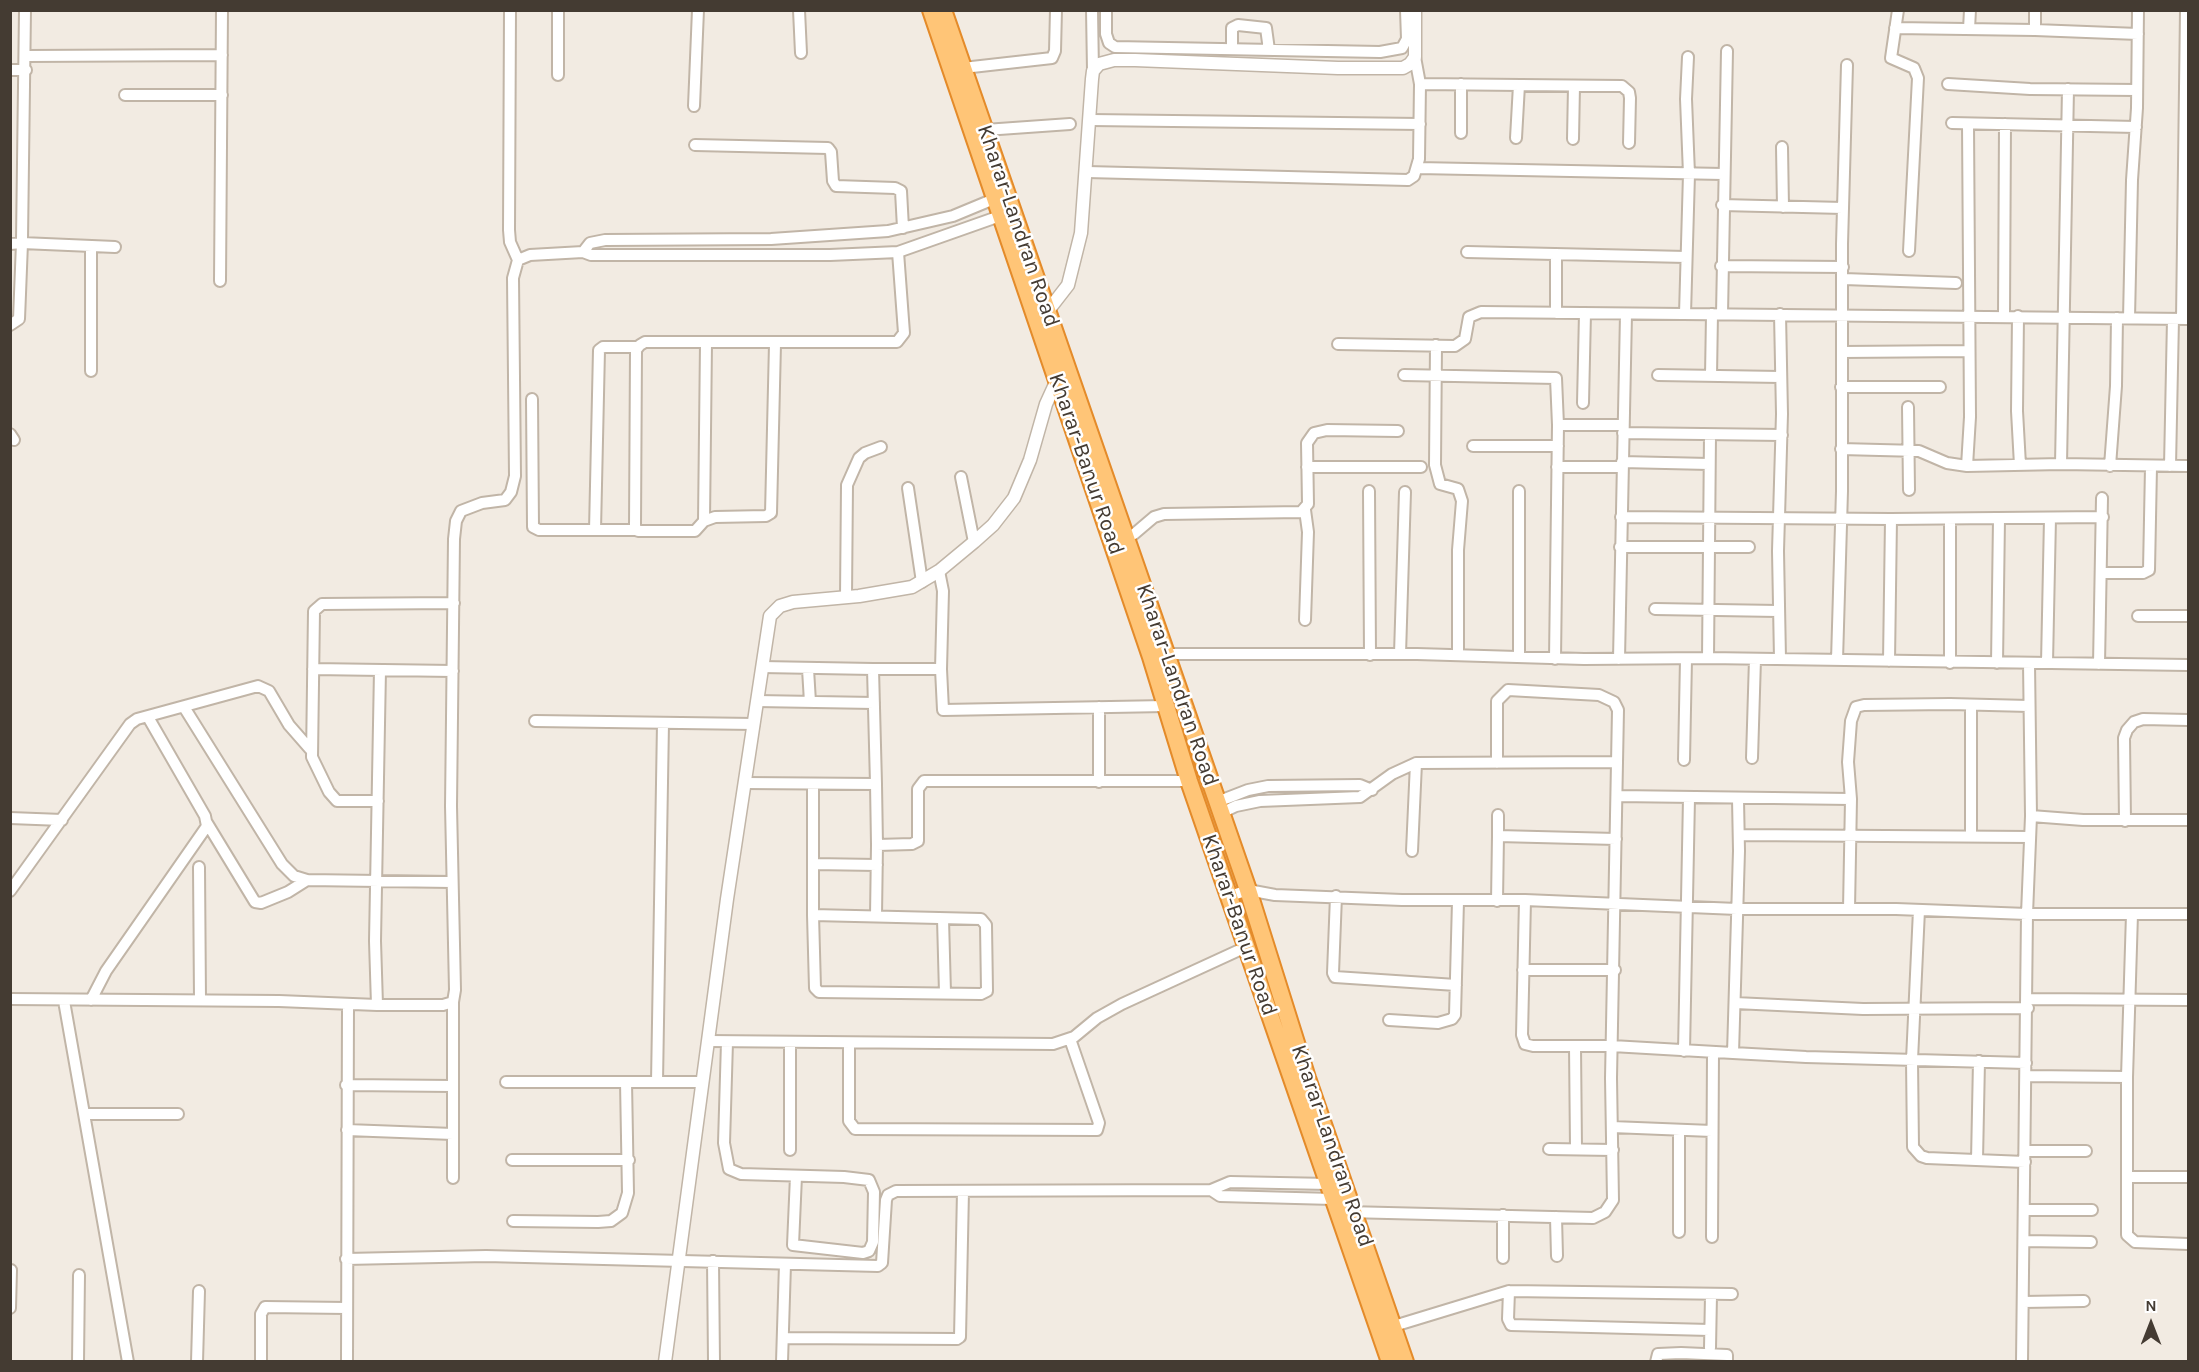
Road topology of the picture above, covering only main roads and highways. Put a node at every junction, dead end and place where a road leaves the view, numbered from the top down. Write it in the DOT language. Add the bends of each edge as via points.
graph roads {
  1 [pos="932,10"];
  2 [pos="943,10"];
  3 [pos="1008,225"];
  4 [pos="1063,379"];
  5 [pos="1158,655"];
  6 [pos="1339,1202"];
  7 [pos="1390,1362"];
  8 [pos="1406,1362"];
  1 -- 3 [label="highway, Kharar-Banur Road" via="994,199"];
  2 -- 3 [label="highway, Kharar-Landran Road" via="985,130"];
  3 -- 4 [label="highway, Kharar-Banur Road"];
  3 -- 4 [label="highway, Kharar-Landran Road" via="1047,312"];
  4 -- 5 [label="highway, Kharar-Banur Road"];
  4 -- 5 [label="highway, Kharar-Landran Road" via="1125,537"];
  5 -- 6 [label="highway, Kharar-Landran Road" via="1248,890 1307,1078"];
  5 -- 6 [label="highway, Kharar-Banur Road" via="1166,706 1190,781"];
  6 -- 7 [label="highway, Kharar-Banur Road"];
  6 -- 8 [label="highway, Kharar-Landran Road"];
}
